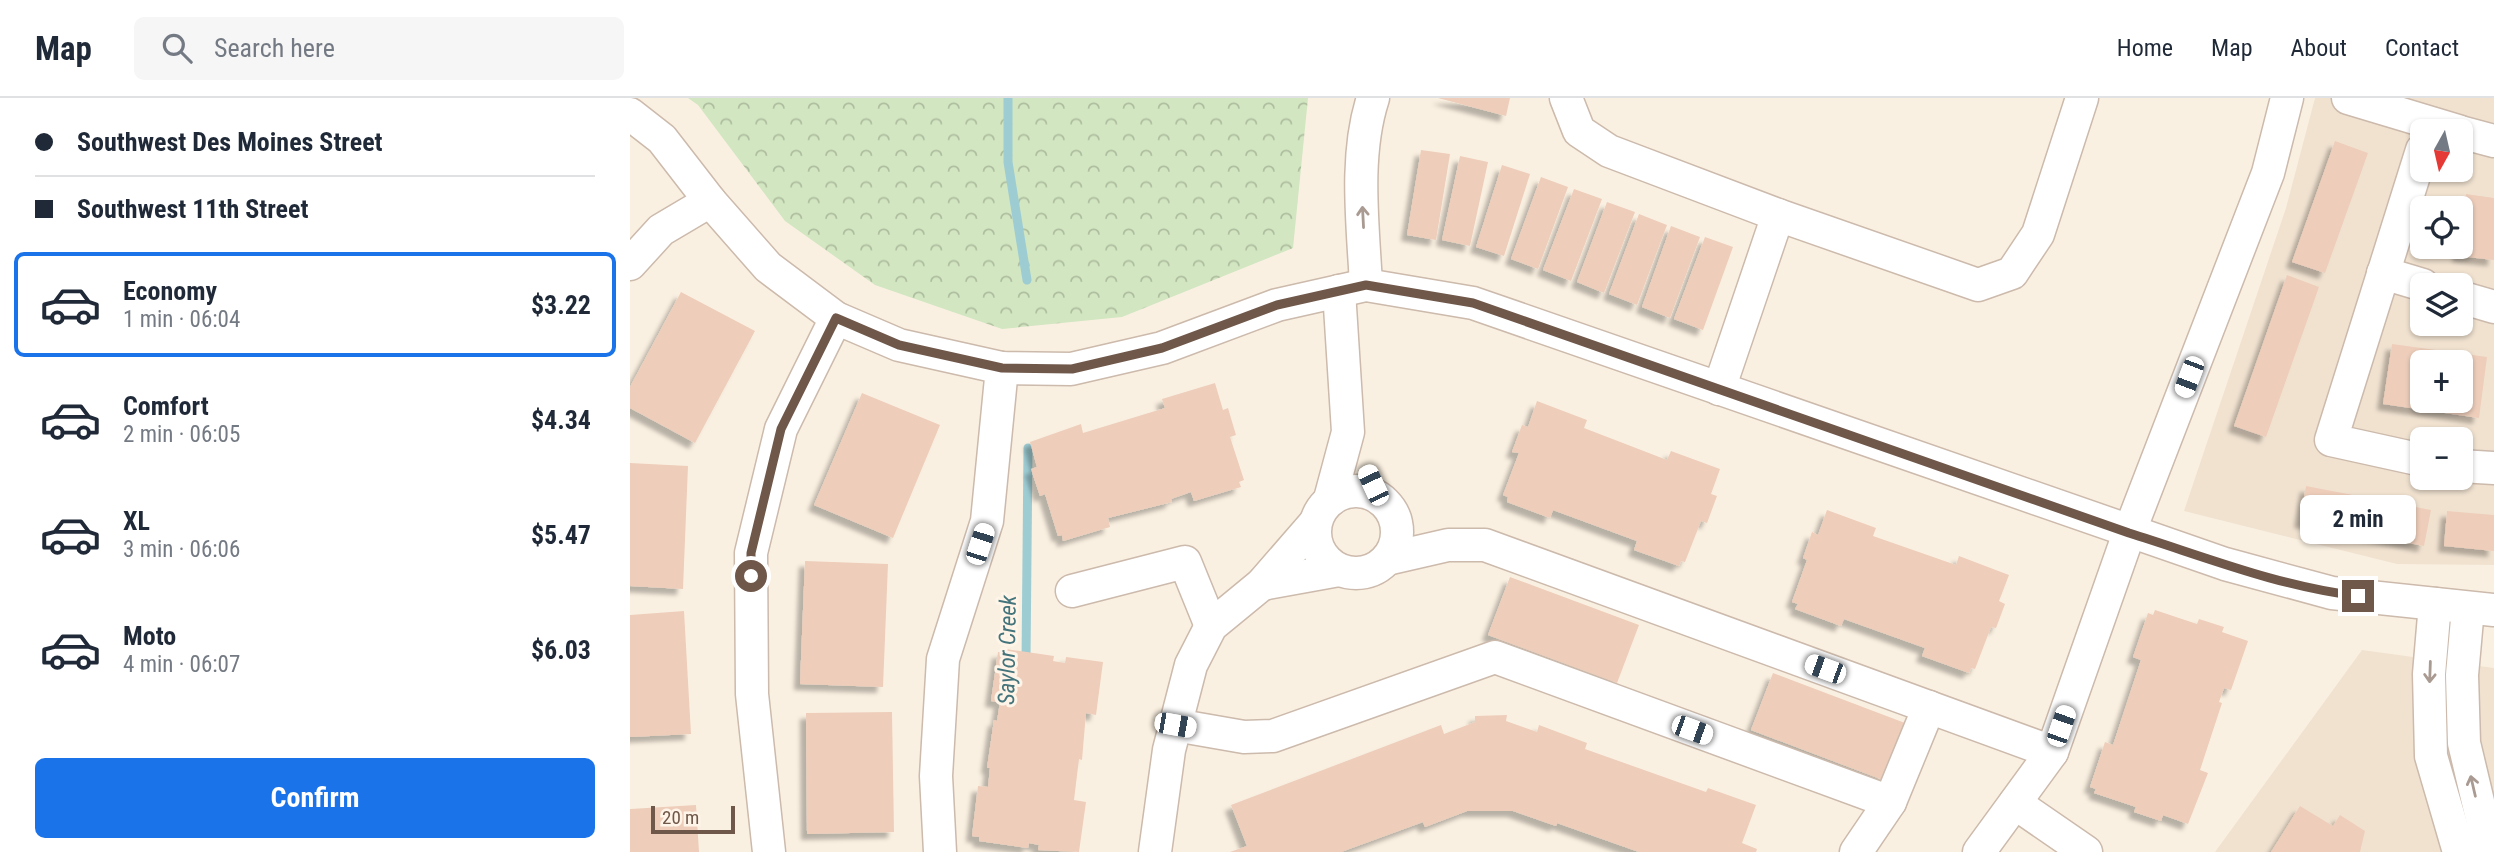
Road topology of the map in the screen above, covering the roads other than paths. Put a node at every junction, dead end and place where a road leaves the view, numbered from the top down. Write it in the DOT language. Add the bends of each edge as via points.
graph roads {
  1 [pos="1373,98"];
  2 [pos="1566,98"];
  3 [pos="2082,98"];
  4 [pos="2287,98"];
  5 [pos="2348,98"];
  6 [pos="630,114"];
  7 [pos="2412,119"];
  8 [pos="2473,136"];
  9 [pos="2494,141"];
  10 [pos="2418,182"];
  11 [pos="710,201"];
  12 [pos="1778,215"];
  13 [pos="630,264"];
  14 [pos="2383,273"];
  15 [pos="2410,281"];
  16 [pos="1352,288"];
  17 [pos="2473,301"];
  18 [pos="2494,307"];
  19 [pos="836,318"];
  20 [pos="1002,368"];
  21 [pos="1719,389"];
  22 [pos="1348,432"];
  23 [pos="2410,457"];
  24 [pos="2473,467"];
  25 [pos="2494,468"];
  26 [pos="1388,506"];
  27 [pos="1322,511"];
  28 [pos="2129,533"];
  29 [pos="1448,545"];
  30 [pos="1387,559"];
  31 [pos="1339,570"];
  32 [pos="1262,584"];
  33 [pos="1072,591"];
  34 [pos="2435,604"];
  35 [pos="2481,609"];
  36 [pos="1211,626"];
  37 [pos="1929,707"];
  38 [pos="1175,725"];
  39 [pos="2052,752"];
  40 [pos="1890,802"];
  41 [pos="2015,803"];
  42 [pos="769,852"];
  43 [pos="940,852"];
  44 [pos="1155,852"];
  45 [pos="1856,852"];
  46 [pos="1979,852"];
  47 [pos="2085,852"];
  48 [pos="2459,852"];
  49 [pos="2490,852"];
  16 -- 1 [label="street, one-way" via="1366,119"];
  2 -- 12 [label="street" via="1580,131 1609,151"];
  3 -- 12 [label="street" via="2038,234 2012,273 1978,285"];
  4 -- 28 [label="street" via="2268,173"];
  5 -- 7 [label="street"];
  6 -- 11 [label="street" via="662,139"];
  8 -- 9 [label="street"];
  10 -- 14 [label="street"];
  11 -- 13 [label="street" via="662,230"];
  11 -- 19 [label="street" via="768,267"];
  12 -- 21 [label="street"];
  14 -- 15 [label="street"];
  14 -- 23 [label="street" via="2331,440"];
  16 -- 20 [label="street" via="1277,305 1162,348 1072,369"];
  16 -- 21 [label="street" via="1473,303"];
  16 -- 22 [label="street"];
  17 -- 18 [label="street"];
  19 -- 20 [label="street" via="899,345"];
  19 -- 42 [label="street" via="781,429 751,553 752,694"];
  20 -- 43 [label="street" via="987,522 943,659 936,776"];
  21 -- 28 [label="street"];
  22 -- 26 [label="street"];
  22 -- 27 [label="street"];
  24 -- 25 [label="street"];
  26 -- 27 [label="street" via="1371,493 1357,490"];
  26 -- 29 [label="street"];
  26 -- 30 [label="street" via="1397,536"];
  27 -- 31 [label="street" via="1314,537 1318,551"];
  27 -- 32 [label="street"];
  28 -- 34 [label="street" via="2332,593"];
  28 -- 39 [label="street"];
  29 -- 30 [label="street"];
  29 -- 37 [label="street" via="1485,545"];
  30 -- 31 [label="street" via="1364,572"];
  31 -- 32 [label="street"];
  32 -- 36 [label="street"];
  33 -- 36 [label="street" via="1185,562"];
  34 -- 35 [label="street"];
  34 -- 48 [label="street, one-way" via="2429,674 2431,756"];
  49 -- 35 [label="street, one-way" via="2464,743 2462,674"];
  36 -- 38 [label="street" via="1191,665"];
  37 -- 39 [label="street"];
  37 -- 40 [label="street"];
  38 -- 40 [label="street" via="1244,737 1273,736 1495,657"];
  38 -- 44 [label="street"];
  39 -- 41 [label="street"];
  40 -- 45 [label="street"];
  41 -- 46 [label="street"];
  41 -- 47 [label="street"];
}
